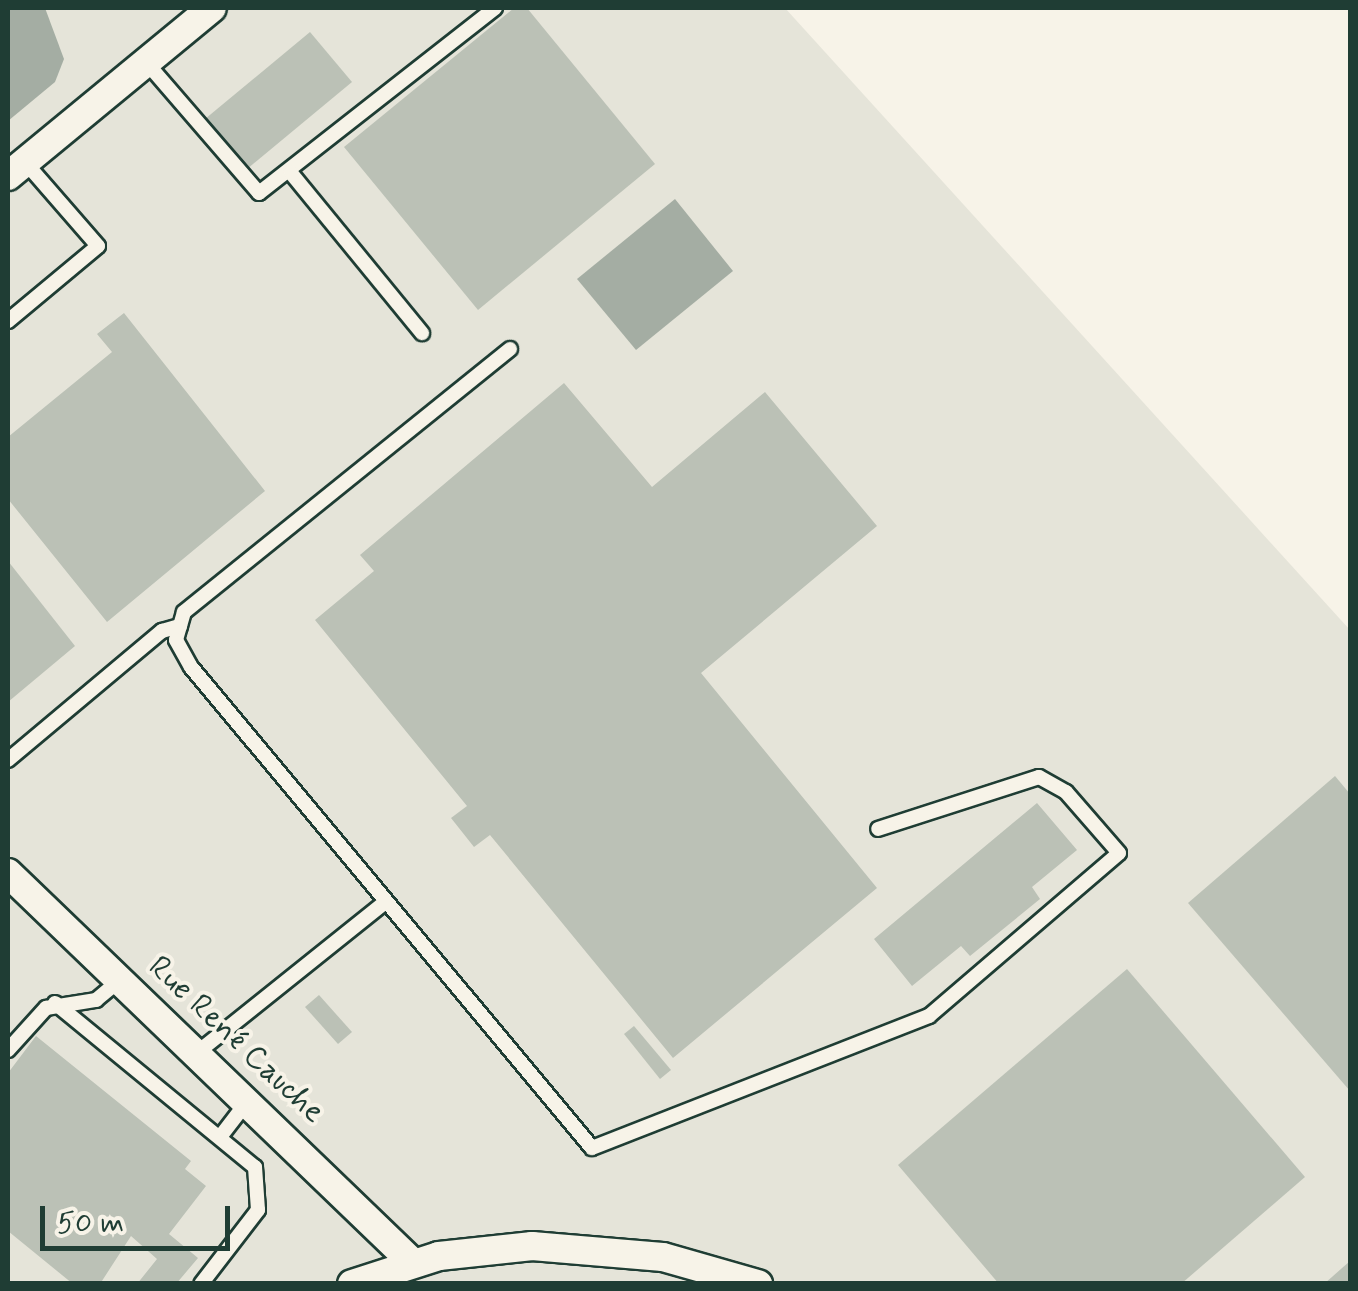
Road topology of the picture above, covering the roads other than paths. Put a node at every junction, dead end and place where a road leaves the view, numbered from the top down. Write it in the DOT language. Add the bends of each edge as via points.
graph roads {
  1 [pos="212,8"];
  2 [pos="495,8"];
  3 [pos="146,62"];
  4 [pos="16,169"];
  5 [pos="291,173"];
  6 [pos="8,321"];
  7 [pos="422,333"];
  8 [pos="510,349"];
  9 [pos="180,626"];
  10 [pos="8,760"];
  11 [pos="878,829"];
  12 [pos="8,873"];
  13 [pos="385,902"];
  14 [pos="120,980"];
  15 [pos="55,1003"];
  16 [pos="8,1050"];
  17 [pos="198,1052"];
  18 [pos="250,1100"];
  19 [pos="220,1137"];
  20 [pos="412,1262"];
  21 [pos="201,1284"];
  22 [pos="352,1284"];
  23 [pos="758,1284"];
  1 -- 3 [label="street"];
  2 -- 5 [label="lane"];
  3 -- 4 [label="street"];
  3 -- 5 [label="lane" via="248,188 270,190"];
  4 -- 6 [label="lane" via="98,246"];
  5 -- 7 [label="lane"];
  8 -- 9 [label="lane" via="184,612"];
  9 -- 10 [label="lane" via="162,631"];
  9 -- 13 [label="lane" via="176,640 190,667"];
  11 -- 13 [label="lane" via="1039,776 1066,792 1120,854 930,1016 592,1148"];
  12 -- 14 [label="street, Rue René Cauche"];
  13 -- 17 [label="lane"];
  14 -- 15 [label="lane" via="96,1000"];
  14 -- 17 [label="street, Rue René Cauche"];
  15 -- 16 [label="lane"];
  15 -- 19 [label="lane"];
  17 -- 18 [label="street, Rue René Cauche"];
  18 -- 19 [label="lane"];
  18 -- 20 [label="street, Rue René Cauche"];
  19 -- 21 [label="lane" via="255,1167 262,1199"];
  20 -- 22 [label="street"];
  20 -- 23 [label="street" via="505,1248 595,1249"];
}
